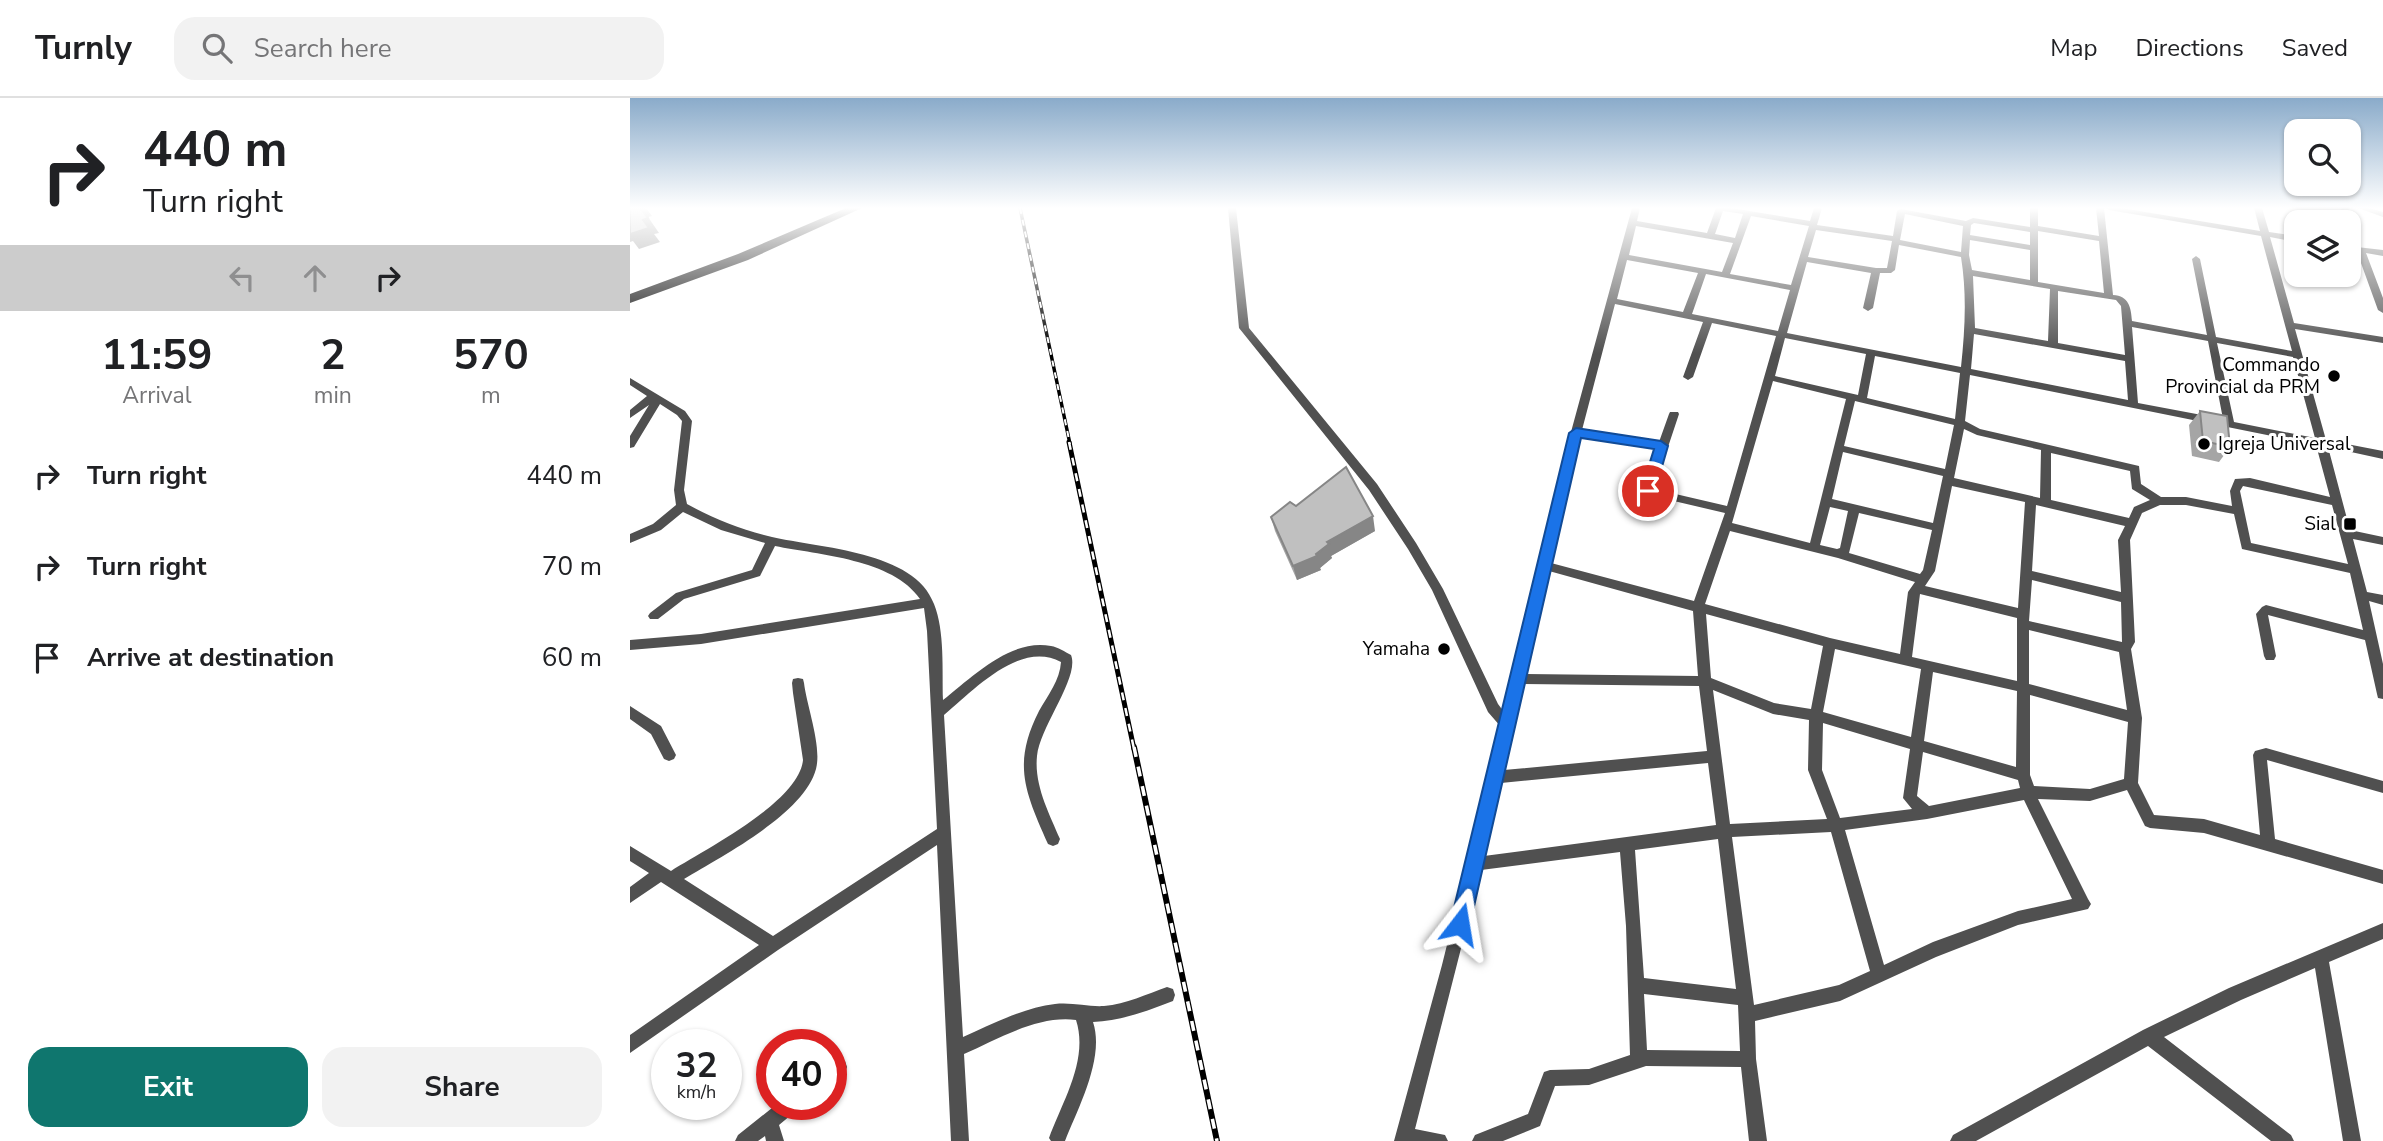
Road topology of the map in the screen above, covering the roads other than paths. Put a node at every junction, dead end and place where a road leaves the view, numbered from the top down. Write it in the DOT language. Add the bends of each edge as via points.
graph roads {
  1 [pos="732,257"];
  2 [pos="744,257"];
  3 [pos="1237,257"];
  4 [pos="1625,257"];
  5 [pos="1732,257"];
  6 [pos="1894,257"];
  7 [pos="1965,257"];
  8 [pos="2034,257"];
  9 [pos="2106,257"];
  10 [pos="2270,257"];
  11 [pos="1802,259"];
  12 [pos="2196,259"];
  13 [pos="2361,261"];
  14 [pos="1703,270"];
  15 [pos="1876,271"];
  16 [pos="1968,272"];
  17 [pos="1726,274"];
  18 [pos="2034,284"];
  19 [pos="1794,288"];
  20 [pos="2054,289"];
  21 [pos="2380,296"];
  22 [pos="630,297"];
  23 [pos="2109,297"];
  24 [pos="1615,301"];
  25 [pos="1868,308"];
  26 [pos="2383,310"];
  27 [pos="1687,314"];
  28 [pos="1709,319"];
  29 [pos="2128,323"];
  30 [pos="2289,325"];
  31 [pos="1970,330"];
  32 [pos="1780,332"];
  33 [pos="2212,338"];
  34 [pos="2383,340"];
  35 [pos="2053,345"];
  36 [pos="1871,351"];
  37 [pos="2297,355"];
  38 [pos="2131,359"];
  39 [pos="1966,372"];
  40 [pos="1688,377"];
  41 [pos="1768,377"];
  42 [pos="630,381"];
  43 [pos="656,398"];
  44 [pos="1856,399"];
  45 [pos="2133,405"];
  46 [pos="1674,414"];
  47 [pos="630,415"];
  48 [pos="1960,423"];
  49 [pos="2229,425"];
  50 [pos="1576,433"];
  51 [pos="630,443"];
  52 [pos="2321,443"];
  53 [pos="1661,446"];
  54 [pos="1839,448"];
  55 [pos="2046,449"];
  56 [pos="2383,455"];
  57 [pos="1950,478"];
  58 [pos="2031,500"];
  59 [pos="2160,501"];
  60 [pos="1826,502"];
  61 [pos="2336,502"];
  62 [pos="2045,503"];
  63 [pos="681,506"];
  64 [pos="1854,509"];
  65 [pos="1731,511"];
  66 [pos="2238,511"];
  67 [pos="697,516"];
  68 [pos="2132,523"];
  69 [pos="1726,526"];
  70 [pos="657,527"];
  71 [pos="1939,528"];
  72 [pos="2345,533"];
  73 [pos="630,539"];
  74 [pos="772,541"];
  75 [pos="2383,541"];
  76 [pos="1814,548"];
  77 [pos="1838,554"];
  78 [pos="1547,566"];
  79 [pos="2355,570"];
  80 [pos="2025,574"];
  81 [pos="1920,584"];
  82 [pos="2362,595"];
  83 [pos="2125,598"];
  84 [pos="2383,600"];
  85 [pos="928,603"];
  86 [pos="1699,605"];
  87 [pos="654,616"];
  88 [pos="2024,620"];
  89 [pos="2372,637"];
  90 [pos="1830,643"];
  91 [pos="630,645"];
  92 [pos="2125,649"];
  93 [pos="2270,656"];
  94 [pos="1905,660"];
  95 [pos="1928,665"];
  96 [pos="1518,679"];
  97 [pos="1705,681"];
  98 [pos="798,683"];
  99 [pos="2021,687"];
  100 [pos="2383,694"];
  101 [pos="630,712"];
  102 [pos="937,713"];
  103 [pos="1816,716"];
  104 [pos="2135,718"];
  105 [pos="1507,725"];
  106 [pos="1917,746"];
  107 [pos="669,755"];
  108 [pos="1714,756"];
  109 [pos="2023,775"];
  110 [pos="1496,777"];
  111 [pos="2132,783"];
  112 [pos="2383,787"];
  113 [pos="2031,792"];
  114 [pos="1927,813"];
  115 [pos="1836,825"];
  116 [pos="1724,831"];
  117 [pos="943,834"];
  118 [pos="1053,839"];
  119 [pos="2268,843"];
  120 [pos="1627,845"];
  121 [pos="630,853"];
  122 [pos="1475,864"];
  123 [pos="666,876"];
  124 [pos="2383,877"];
  125 [pos="630,896"];
  126 [pos="2383,932"];
  127 [pos="773,945"];
  128 [pos="2321,960"];
  129 [pos="1879,976"];
  130 [pos="1634,985"];
  131 [pos="1167,995"];
  132 [pos="1745,998"];
  133 [pos="1082,1013"];
  134 [pos="1747,1015"];
  135 [pos="2149,1036"];
  136 [pos="630,1045"];
  137 [pos="955,1049"];
  138 [pos="1748,1059"];
  139 [pos="1639,1061"];
  140 [pos="771,1120"];
  141 [pos="769,1122"];
  142 [pos="1058,1138"];
  143 [pos="1403,1138"];
  144 [pos="744,1141"];
  145 [pos="775,1141"];
  146 [pos="960,1141"];
  147 [pos="1439,1141"];
  148 [pos="1481,1141"];
  149 [pos="1758,1141"];
  150 [pos="1959,1141"];
  151 [pos="2285,1141"];
  152 [pos="2353,1141"];
  1 -- 22 [label="highway"];
  2 -- 22 [label="highway"];
  3 -- 105 [label="street" via="1244,328 1373,487 1437,589 1493,708"];
  4 -- 14 [label="street"];
  4 -- 24 [label="street"];
  5 -- 17 [label="street"];
  6 -- 15 [label="street" via="1893,269"];
  7 -- 16 [label="street"];
  8 -- 18 [label="street"];
  9 -- 23 [label="street"];
  10 -- 30 [label="street"];
  11 -- 15 [label="street"];
  11 -- 19 [label="street"];
  12 -- 33 [label="street"];
  13 -- 21 [label="street"];
  14 -- 17 [label="street"];
  14 -- 27 [label="street"];
  15 -- 25 [label="street"];
  16 -- 18 [label="street"];
  16 -- 31 [label="street"];
  17 -- 19 [label="street"];
  18 -- 20 [label="street"];
  19 -- 32 [label="street"];
  20 -- 23 [label="street"];
  20 -- 35 [label="street"];
  21 -- 26 [label="street"];
  23 -- 29 [label="street" via="2124,302"];
  24 -- 27 [label="street"];
  24 -- 50 [label="street"];
  27 -- 28 [label="street"];
  28 -- 32 [label="street"];
  28 -- 40 [label="street"];
  29 -- 33 [label="street"];
  29 -- 38 [label="street"];
  30 -- 34 [label="street"];
  30 -- 37 [label="street"];
  31 -- 35 [label="street"];
  31 -- 39 [label="street"];
  32 -- 36 [label="street"];
  32 -- 41 [label="street"];
  33 -- 37 [label="street"];
  33 -- 49 [label="street"];
  35 -- 38 [label="street"];
  36 -- 39 [label="street"];
  36 -- 44 [label="street"];
  37 -- 52 [label="street"];
  38 -- 45 [label="street"];
  39 -- 45 [label="street"];
  39 -- 48 [label="street"];
  41 -- 44 [label="street"];
  41 -- 65 [label="street"];
  42 -- 43 [label="street"];
  43 -- 47 [label="street"];
  43 -- 51 [label="street"];
  43 -- 63 [label="street" via="687,421"];
  44 -- 48 [label="street"];
  44 -- 54 [label="street"];
  45 -- 49 [label="street"];
  46 -- 53 [label="street"];
  48 -- 55 [label="street" via="1977,432"];
  48 -- 57 [label="street"];
  49 -- 52 [label="street"];
  50 -- 53 [label="street"];
  50 -- 78 [label="street"];
  52 -- 56 [label="street"];
  52 -- 61 [label="street"];
  53 -- 65 [label="street" via="1648,491"];
  54 -- 57 [label="street"];
  54 -- 60 [label="street"];
  55 -- 59 [label="street" via="2133,467 2136,486"];
  55 -- 62 [label="street"];
  57 -- 58 [label="street"];
  57 -- 71 [label="street"];
  58 -- 62 [label="street"];
  58 -- 80 [label="street"];
  59 -- 66 [label="street"];
  59 -- 68 [label="street" via="2138,510"];
  60 -- 64 [label="street"];
  60 -- 76 [label="street"];
  61 -- 66 [label="street" via="2239,482 2235,491"];
  61 -- 72 [label="street"];
  62 -- 68 [label="street"];
  63 -- 67 [label="street"];
  63 -- 70 [label="street"];
  64 -- 71 [label="street"];
  64 -- 77 [label="street" via="1845,550"];
  65 -- 69 [label="street"];
  66 -- 79 [label="street" via="2246,546"];
  67 -- 70 [label="street"];
  67 -- 74 [label="street"];
  68 -- 83 [label="street" via="2124,540"];
  69 -- 76 [label="street"];
  69 -- 86 [label="street"];
  70 -- 73 [label="street"];
  71 -- 81 [label="street" via="1929,571"];
  72 -- 75 [label="street"];
  72 -- 79 [label="street"];
  74 -- 85 [label="street" via="883,567 915,586"];
  74 -- 87 [label="street" via="756,573 680,596"];
  76 -- 77 [label="street"];
  77 -- 81 [label="street"];
  78 -- 86 [label="street"];
  78 -- 96 [label="street"];
  79 -- 82 [label="street"];
  80 -- 83 [label="street"];
  80 -- 88 [label="street"];
  81 -- 88 [label="street"];
  81 -- 94 [label="street"];
  82 -- 84 [label="street"];
  82 -- 89 [label="street"];
  83 -- 92 [label="street" via="2129,642"];
  85 -- 91 [label="street" via="701,639"];
  85 -- 102 [label="street"];
  86 -- 90 [label="street"];
  86 -- 97 [label="street"];
  88 -- 92 [label="street"];
  88 -- 99 [label="street"];
  89 -- 93 [label="street" via="2266,610 2262,614"];
  89 -- 100 [label="street"];
  90 -- 94 [label="street"];
  90 -- 103 [label="street"];
  92 -- 104 [label="street"];
  94 -- 95 [label="street"];
  95 -- 99 [label="street"];
  95 -- 106 [label="street"];
  96 -- 97 [label="street"];
  96 -- 105 [label="street"];
  97 -- 103 [label="street" via="1773,708"];
  97 -- 108 [label="street"];
  98 -- 123 [label="street" via="810,748 804,785 781,808"];
  99 -- 104 [label="street"];
  99 -- 109 [label="street"];
  101 -- 107 [label="street" via="656,730"];
  102 -- 117 [label="street"];
  102 -- 118 [label="street" via="1017,654 1040,649 1067,659 1068,672 1038,725 1027,768"];
  103 -- 106 [label="street"];
  103 -- 115 [label="street" via="1815,770"];
  104 -- 111 [label="street"];
  105 -- 110 [label="street"];
  106 -- 109 [label="street"];
  106 -- 114 [label="street" via="1910,798"];
  108 -- 110 [label="street"];
  108 -- 116 [label="street"];
  109 -- 113 [label="street"];
  110 -- 122 [label="street"];
  111 -- 113 [label="street" via="2090,795"];
  111 -- 119 [label="street" via="2150,821 2204,827"];
  112 -- 119 [label="street" via="2260,755"];
  113 -- 114 [label="street"];
  113 -- 129 [label="street" via="2034,808 2083,904 2018,918"];
  114 -- 115 [label="street"];
  115 -- 116 [label="street"];
  115 -- 129 [label="street"];
  116 -- 120 [label="street"];
  116 -- 132 [label="street"];
  117 -- 127 [label="street"];
  117 -- 137 [label="street"];
  119 -- 124 [label="street"];
  120 -- 122 [label="street"];
  120 -- 130 [label="street" via="1635,911"];
  121 -- 123 [label="street"];
  122 -- 143 [label="street" via="1445,993"];
  123 -- 125 [label="street"];
  123 -- 127 [label="street"];
  126 -- 128 [label="street"];
  127 -- 136 [label="street"];
  128 -- 135 [label="street" via="2235,994"];
  128 -- 152 [label="street"];
  129 -- 134 [label="street" via="1811,1002"];
  130 -- 132 [label="street"];
  130 -- 139 [label="street"];
  131 -- 133 [label="street" via="1100,1016"];
  132 -- 134 [label="street"];
  133 -- 137 [label="street" via="1070,1009 1044,1015"];
  133 -- 142 [label="street" via="1087,1032 1084,1069"];
  134 -- 138 [label="street"];
  135 -- 150 [label="street"];
  135 -- 151 [label="street"];
  137 -- 146 [label="street"];
  138 -- 139 [label="street"];
  138 -- 149 [label="street"];
  139 -- 148 [label="street" via="1589,1077 1550,1078 1534,1120"];
  140 -- 141 [label="street"];
  141 -- 144 [label="street"];
  141 -- 145 [label="street"];
  143 -- 147 [label="street"];
}
